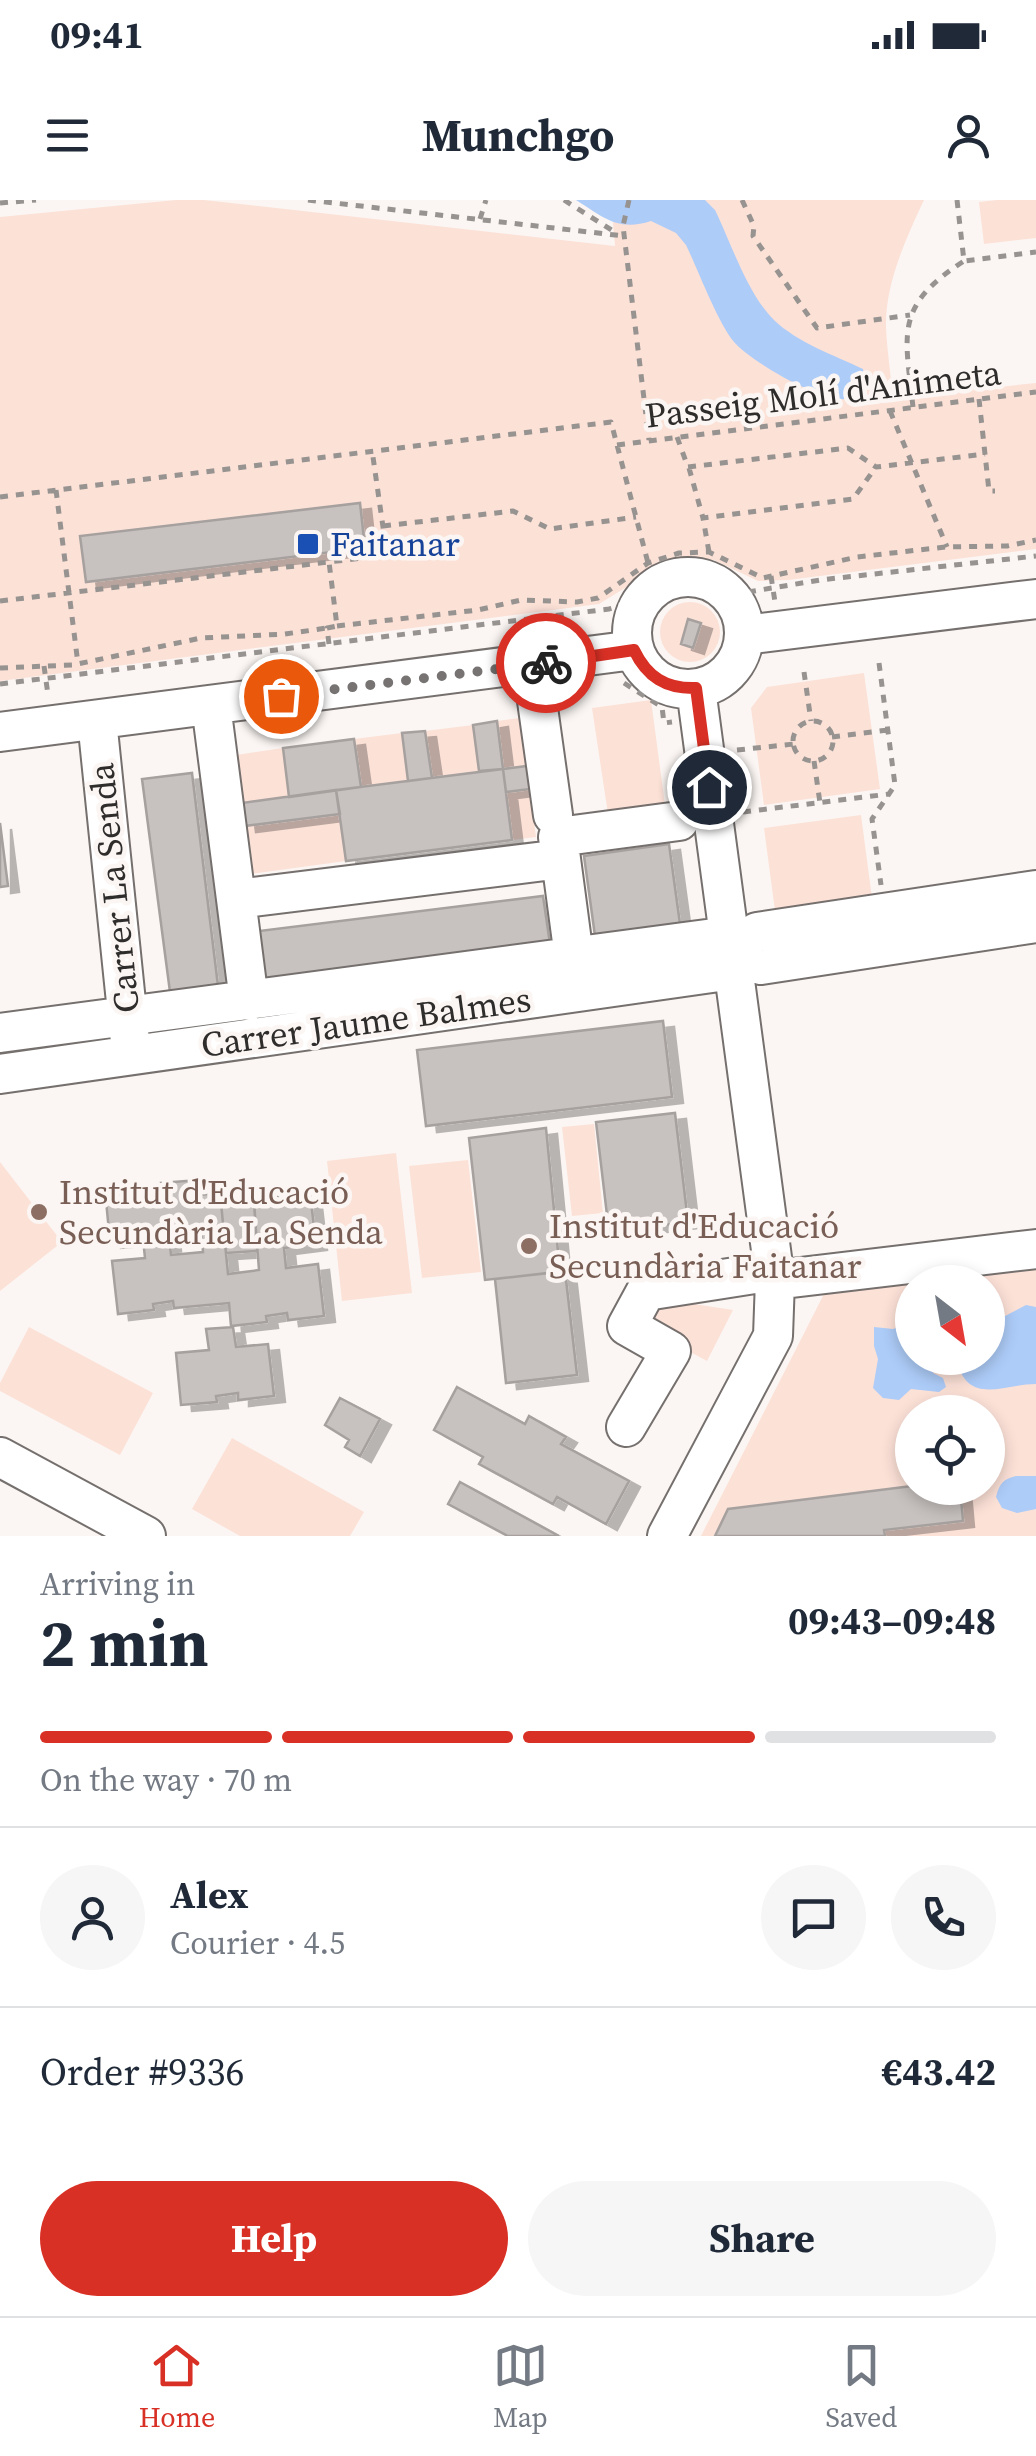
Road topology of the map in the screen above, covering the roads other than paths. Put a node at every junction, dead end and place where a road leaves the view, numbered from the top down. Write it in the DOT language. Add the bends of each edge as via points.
graph roads {
  1 [pos="1036,599"];
  2 [pos="754,634"];
  3 [pos="621,652"];
  4 [pos="532,665"];
  5 [pos="698,704"];
  6 [pos="211,706"];
  7 [pos="96,720"];
  8 [pos="0,732"];
  9 [pos="553,815"];
  10 [pos="679,821"];
  11 [pos="560,859"];
  12 [pos="1036,890"];
  13 [pos="236,900"];
  14 [pos="1036,924"];
  15 [pos="745,951"];
  16 [pos="574,957"];
  17 [pos="249,1001"];
  18 [pos="126,1018"];
  19 [pos="0,1034"];
  20 [pos="132,1056"];
  21 [pos="0,1074"];
  22 [pos="1036,1249"];
  23 [pos="774,1276"];
  24 [pos="626,1428"];
  25 [pos="0,1456"];
  26 [pos="146,1536"];
  27 [pos="668,1536"];
  1 -- 2 [label="street"];
  2 -- 3 [label="street" via="718,586 681,577 646,595"];
  2 -- 5 [label="street"];
  3 -- 4 [label="street"];
  3 -- 5 [label="street"];
  4 -- 6 [label="street"];
  4 -- 9 [label="street"];
  5 -- 15 [label="street"];
  6 -- 7 [label="street"];
  6 -- 13 [label="street"];
  7 -- 8 [label="street"];
  7 -- 18 [label="street, Carrer La Senda"];
  10 -- 11 [label="street" via="558,837"];
  11 -- 13 [label="street"];
  11 -- 16 [label="street"];
  12 -- 15 [label="street, Carrer Jaume Balmes" via="886,912"];
  13 -- 17 [label="street"];
  14 -- 15 [label="street, Carrer Jaume Balmes"];
  15 -- 16 [label="street, Carrer Jaume Balmes"];
  15 -- 20 [label="street, Carrer Jaume Balmes"];
  15 -- 23 [label="street"];
  16 -- 17 [label="street, Carrer Jaume Balmes"];
  17 -- 18 [label="street, Carrer Jaume Balmes"];
  18 -- 19 [label="street, Carrer Jaume Balmes"];
  18 -- 20 [label="street, Carrer La Senda"];
  20 -- 21 [label="street, Carrer Jaume Balmes"];
  22 -- 23 [label="street"];
  23 -- 24 [label="street" via="646,1291 626,1326 671,1351"];
  23 -- 27 [label="street" via="774,1336"];
  25 -- 26 [label="street"];
}
